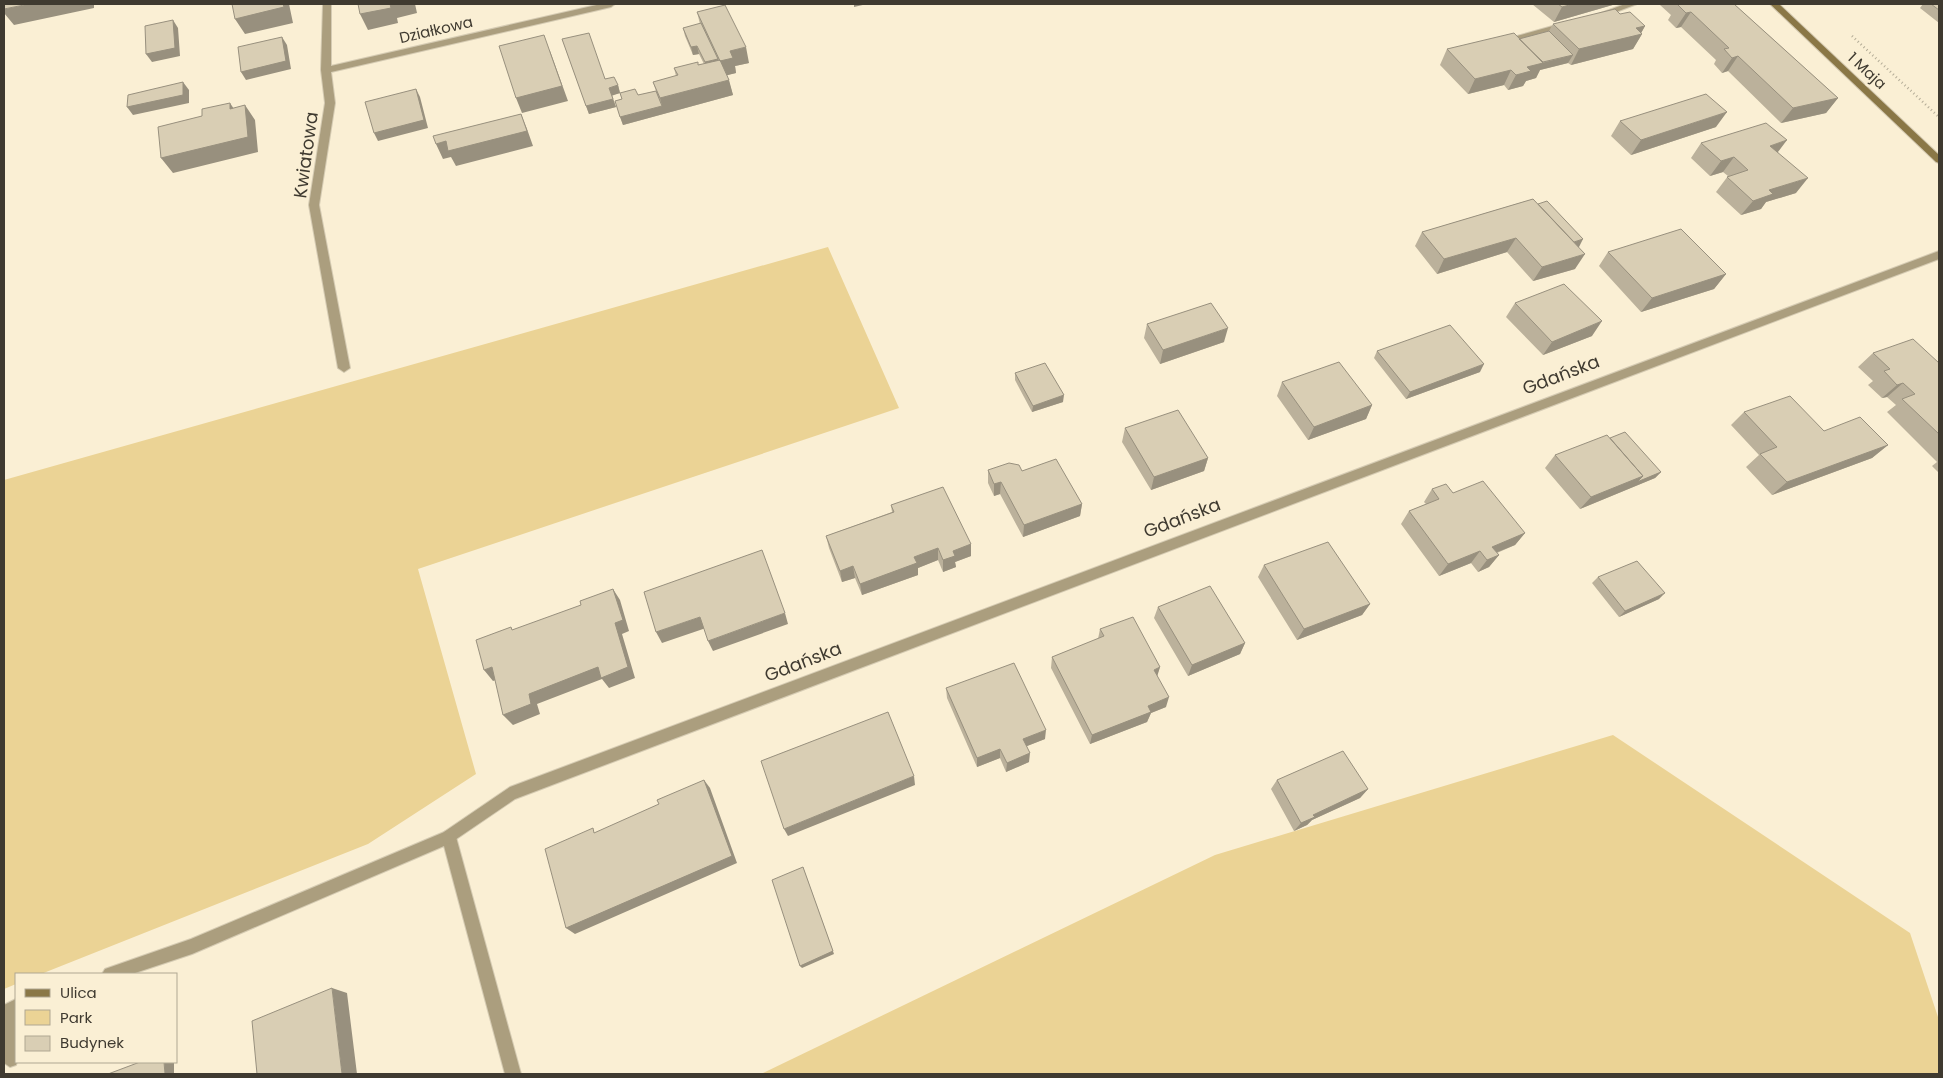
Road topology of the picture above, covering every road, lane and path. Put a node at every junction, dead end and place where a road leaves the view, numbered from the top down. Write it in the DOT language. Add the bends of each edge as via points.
graph roads {
  1 [pos="327,4"];
  2 [pos="611,4"];
  3 [pos="1633,4"];
  4 [pos="1774,4"];
  5 [pos="1586,19"];
  6 [pos="1576,22"];
  7 [pos="1851,36"];
  8 [pos="1490,46"];
  9 [pos="326,70"];
  10 [pos="1939,117"];
  11 [pos="1939,160"];
  12 [pos="1939,255"];
  13 [pos="344,368"];
  14 [pos="448,837"];
  15 [pos="113,973"];
  16 [pos="10,1009"];
  17 [pos="10,1058"];
  18 [pos="513,1074"];
  1 -- 9 [label="street, Kwiatowa"];
  2 -- 9 [label="street, Działkowa"];
  3 -- 5 [label="street"];
  4 -- 11 [label="street, 1 Maja"];
  6 -- 8 [label="street"];
  7 -- 10 [label="path"];
  9 -- 13 [label="street, Kwiatowa" via="330,104 314,205"];
  12 -- 14 [label="street, Gdańska" via="510,794"];
  14 -- 15 [label="street, Gdańska" via="192,946"];
  14 -- 18 [label="street"];
  16 -- 17 [label="street"];
}
